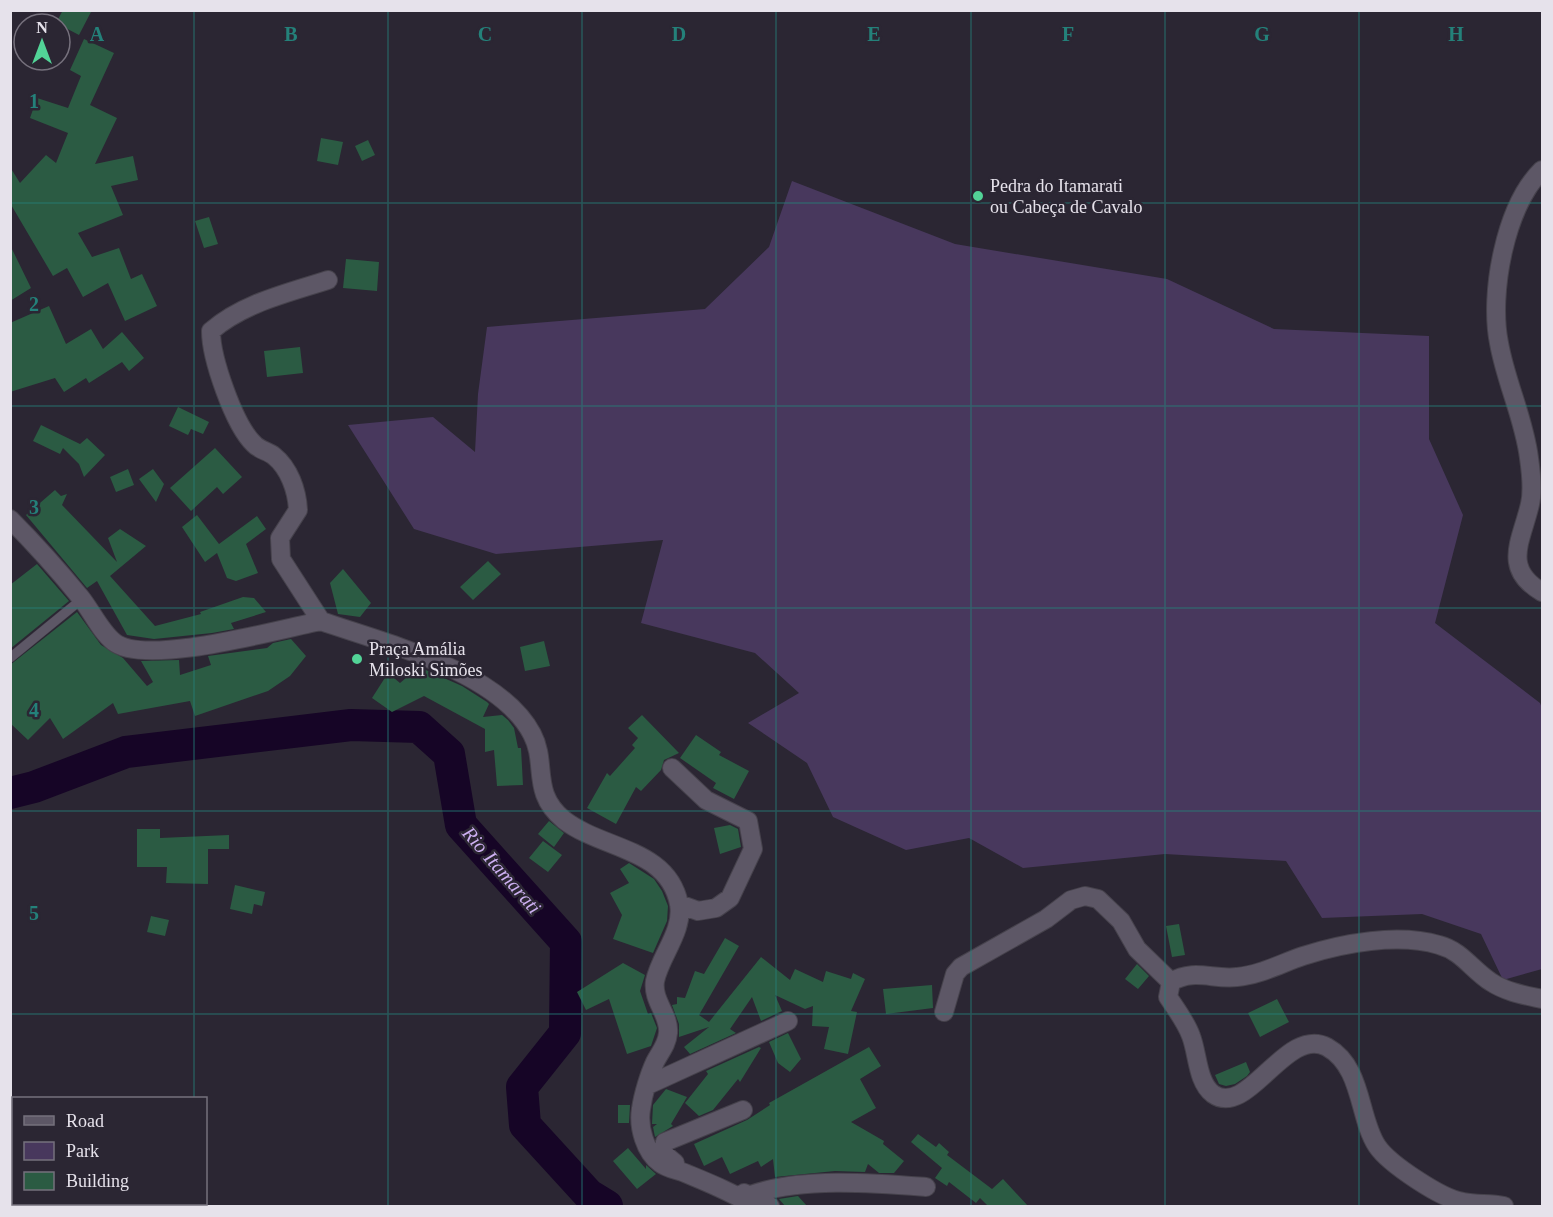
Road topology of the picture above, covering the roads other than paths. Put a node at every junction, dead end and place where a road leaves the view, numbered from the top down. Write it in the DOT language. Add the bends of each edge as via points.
graph roads {
  1 [pos="1542,171"];
  2 [pos="328,280"];
  3 [pos="11,520"];
  4 [pos="1542,592"];
  5 [pos="81,599"];
  6 [pos="321,621"];
  7 [pos="10,658"];
  8 [pos="672,768"];
  9 [pos="679,904"];
  10 [pos="1171,982"];
  11 [pos="1542,999"];
  12 [pos="944,1012"];
  13 [pos="788,1021"];
  14 [pos="648,1085"];
  15 [pos="743,1110"];
  16 [pos="926,1187"];
  17 [pos="752,1201"];
  18 [pos="770,1206"];
  19 [pos="1504,1206"];
  1 -- 4 [label="street" via="1510,223 1497,292 1499,343 1522,417 1529,459 1531,502 1517,547 1518,568 1528,584"];
  2 -- 6 [label="street" via="252,306 223,321 212,331 211,347 242,427 253,444 273,455 288,471 298,510 280,538 281,559"];
  3 -- 5 [label="street"];
  5 -- 6 [label="street" via="114,642 145,652 190,649"];
  5 -- 7 [label="lane"];
  6 -- 9 [label="street" via="421,653 483,687 518,712 534,736 547,804 566,821 653,862 665,872"];
  8 -- 9 [label="street" via="706,801 748,821 753,849 730,898 716,908 698,911"];
  9 -- 14 [label="street" via="680,919 655,981 655,997 669,1031"];
  10 -- 11 [label="street" via="1196,973 1236,978 1353,944 1403,941 1439,945 1465,957 1490,981 1515,993"];
  10 -- 12 [label="street" via="1137,949 1121,921 1098,899 1085,896 1071,900 961,967 955,974"];
  10 -- 19 [label="street" via="1168,997 1191,1034 1204,1084 1215,1095 1227,1097 1245,1091 1297,1047 1326,1046 1345,1065 1358,1088 1372,1137 1396,1164 1446,1196 1462,1202"];
  13 -- 14 [label="street"];
  14 -- 17 [label="street" via="641,1110 642,1136 659,1162"];
  15 -- 17 [label="street" via="677,1136 662,1146 670,1161"];
  16 -- 17 [label="street" via="793,1185"];
  17 -- 18 [label="street"];
}
